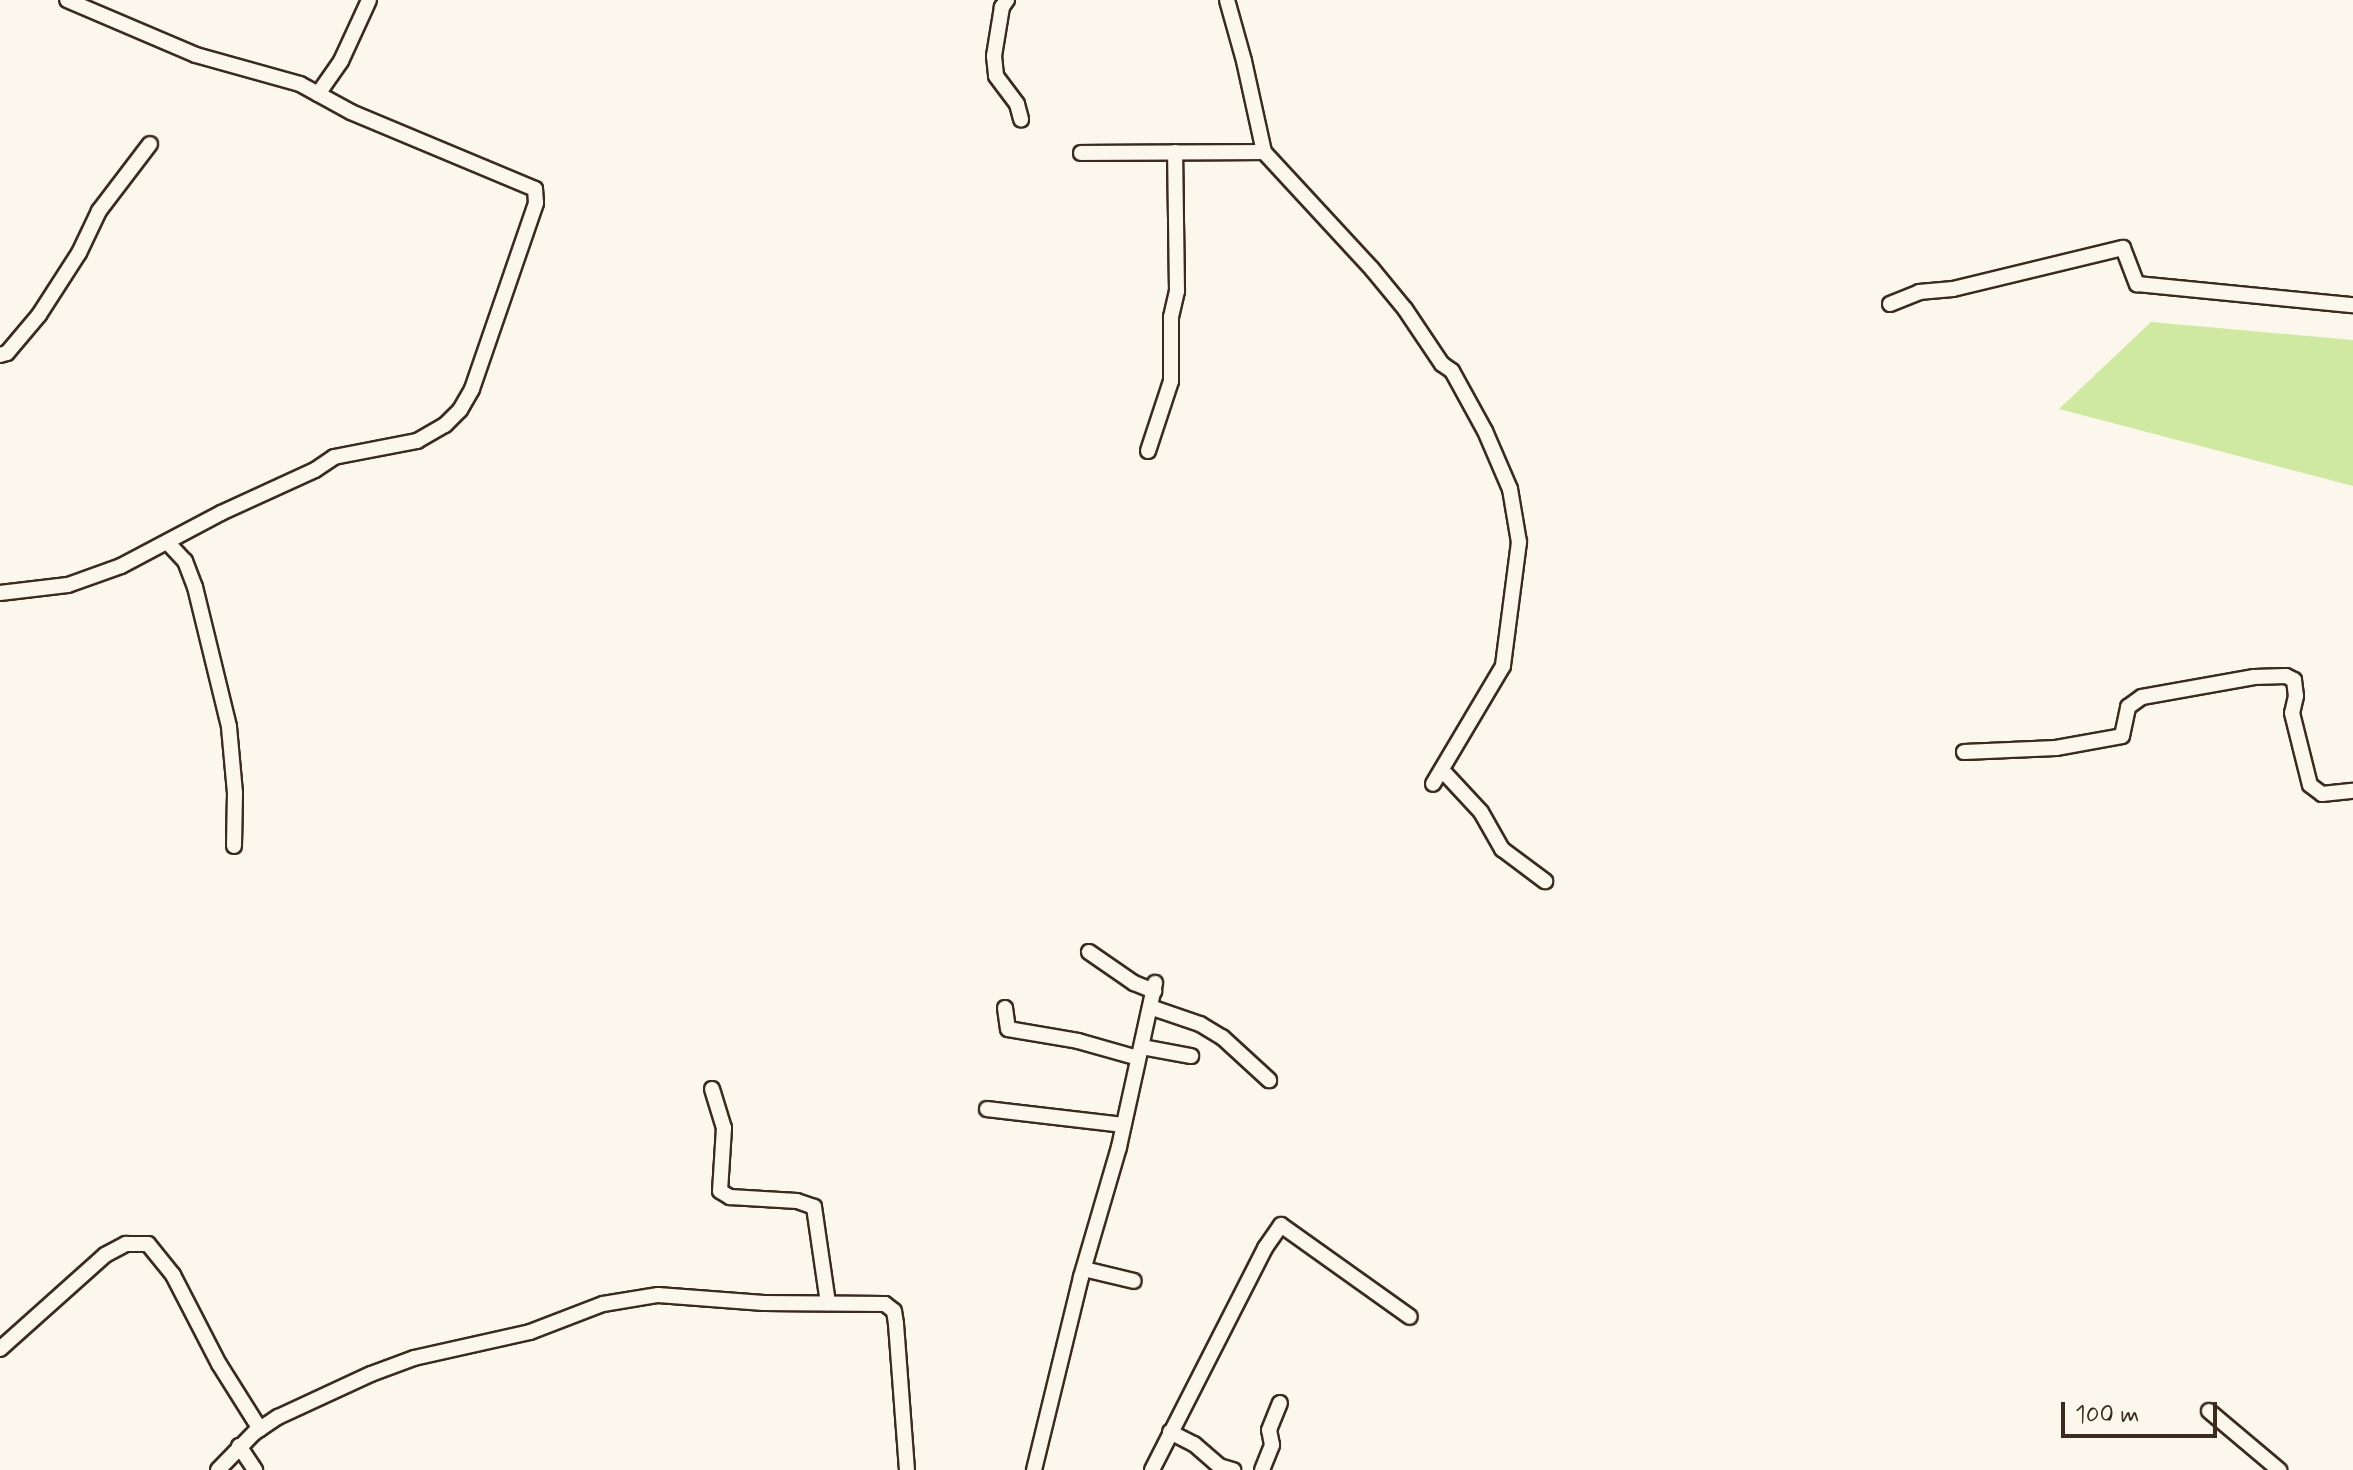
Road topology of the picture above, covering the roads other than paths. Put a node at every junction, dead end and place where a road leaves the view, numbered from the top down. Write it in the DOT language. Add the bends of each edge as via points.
graph roads {
  1 [pos="67,0"];
  2 [pos="369,0"];
  3 [pos="1007,0"];
  4 [pos="1227,0"];
  5 [pos="318,94"];
  6 [pos="1021,119"];
  7 [pos="150,144"];
  8 [pos="1175,152"];
  9 [pos="1264,152"];
  10 [pos="1081,153"];
  11 [pos="1890,304"];
  12 [pos="2353,305"];
  13 [pos="0,355"];
  14 [pos="1148,451"];
  15 [pos="168,543"];
  16 [pos="0,593"];
  17 [pos="1964,752"];
  18 [pos="1442,770"];
  19 [pos="1433,784"];
  20 [pos="2353,791"];
  21 [pos="234,846"];
  22 [pos="1545,881"];
  23 [pos="1089,952"];
  24 [pos="1150,1007"];
  25 [pos="1005,1008"];
  26 [pos="1140,1052"];
  27 [pos="1191,1056"];
  28 [pos="1269,1080"];
  29 [pos="712,1089"];
  30 [pos="987,1109"];
  31 [pos="1123,1125"];
  32 [pos="1084,1269"];
  33 [pos="1134,1281"];
  34 [pos="828,1303"];
  35 [pos="1410,1317"];
  36 [pos="0,1349"];
  37 [pos="1280,1403"];
  38 [pos="2209,1411"];
  39 [pos="260,1429"];
  40 [pos="1170,1432"];
  41 [pos="239,1446"];
  42 [pos="218,1470"];
  43 [pos="255,1470"];
  44 [pos="907,1470"];
  45 [pos="1034,1470"];
  46 [pos="1152,1470"];
  47 [pos="1233,1470"];
  48 [pos="1262,1470"];
  49 [pos="2279,1470"];
  1 -- 5 [label="street" via="196,55"];
  2 -- 5 [label="street" via="341,61"];
  3 -- 6 [label="street" via="994,56 996,76 1017,104"];
  4 -- 9 [label="street"];
  5 -- 15 [label="street" via="535,189 536,203 472,389 445,425 417,441 334,457"];
  7 -- 13 [label="street" via="99,211 39,315"];
  8 -- 9 [label="street"];
  8 -- 10 [label="street"];
  8 -- 14 [label="street" via="1177,291 1171,317 1171,381"];
  9 -- 18 [label="street" via="1358,252 1452,371 1510,489 1519,542 1503,666"];
  11 -- 12 [label="street" via="1919,292 1953,289 2123,248 2137,284"];
  15 -- 16 [label="street" via="68,585"];
  15 -- 21 [label="street" via="185,561 195,587 229,727"];
  17 -- 20 [label="street" via="2056,748 2122,736 2128,707 2142,697 2286,676 2294,680 2292,713 2310,785 2322,794"];
  18 -- 19 [label="street"];
  18 -- 22 [label="street" via="1481,812 1502,849"];
  23 -- 24 [label="street" via="1134,983 1154,987"];
  24 -- 26 [label="street"];
  24 -- 28 [label="street" via="1222,1037"];
  25 -- 26 [label="street" via="1008,1029"];
  26 -- 27 [label="street"];
  26 -- 31 [label="street"];
  29 -- 34 [label="street" via="724,1128 720,1191 730,1197 814,1207"];
  30 -- 31 [label="street"];
  31 -- 32 [label="street"];
  32 -- 33 [label="street"];
  32 -- 45 [label="street"];
  34 -- 39 [label="street" via="658,1295 603,1304 530,1332 414,1358 311,1400"];
  34 -- 44 [label="street" via="872,1302 894,1311"];
  35 -- 40 [label="street" via="1281,1225"];
  36 -- 39 [label="street" via="105,1255 126,1244 148,1244 173,1275"];
  37 -- 48 [label="street"];
  38 -- 49 [label="street"];
  39 -- 41 [label="street"];
  40 -- 46 [label="street"];
  40 -- 47 [label="street"];
  41 -- 42 [label="street"];
  41 -- 43 [label="street"];
}
